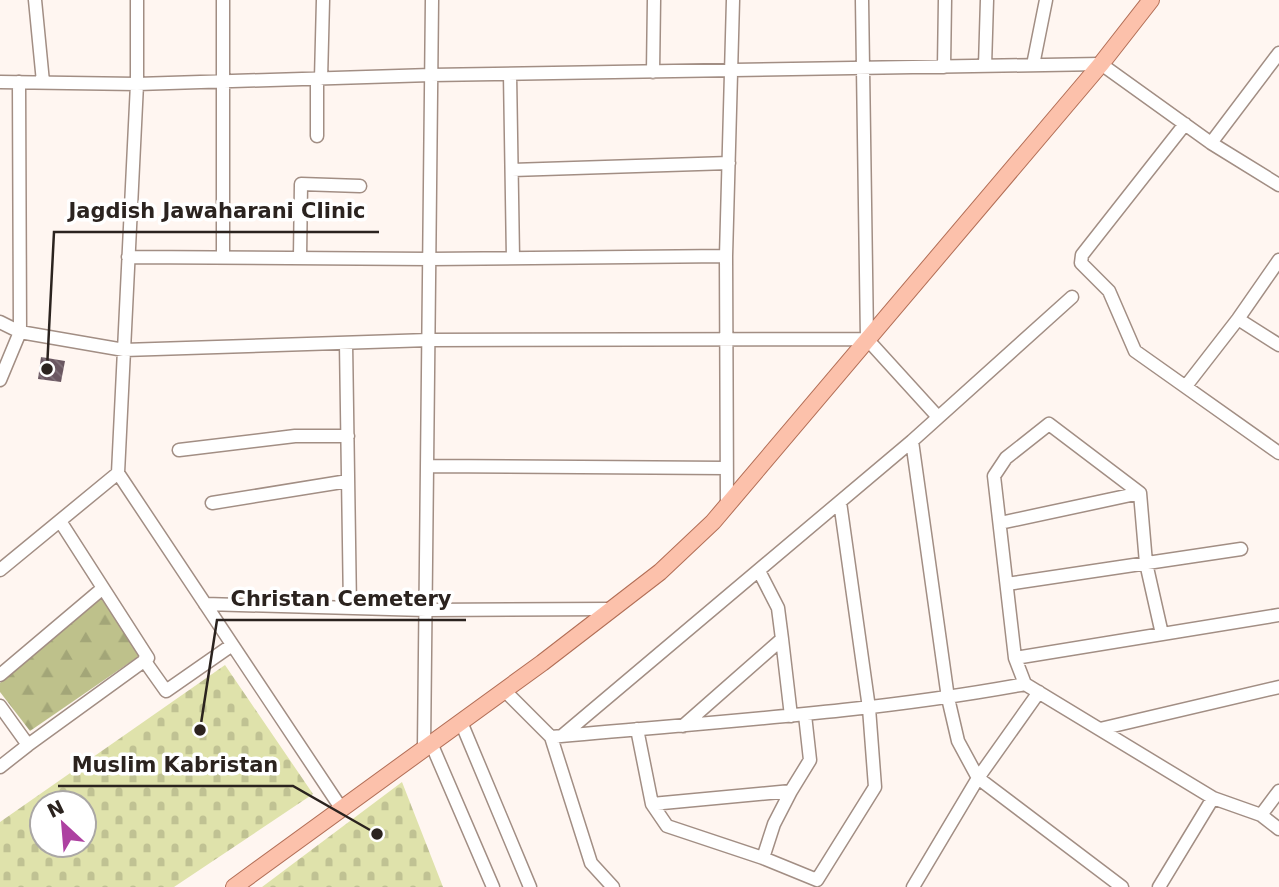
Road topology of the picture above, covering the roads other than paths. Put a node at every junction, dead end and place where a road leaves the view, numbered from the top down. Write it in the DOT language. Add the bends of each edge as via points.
graph roads {
  1 [pos="35,0"];
  2 [pos="137,0"];
  3 [pos="223,0"];
  4 [pos="323,0"];
  5 [pos="432,0"];
  6 [pos="654,0"];
  7 [pos="733,0"];
  8 [pos="862,0"];
  9 [pos="946,0"];
  10 [pos="987,0"];
  11 [pos="1046,0"];
  12 [pos="1152,0"];
  13 [pos="1279,53"];
  14 [pos="1101,64"];
  15 [pos="1033,65"];
  16 [pos="985,66"];
  17 [pos="944,67"];
  18 [pos="862,68"];
  19 [pos="732,70"];
  20 [pos="653,72"];
  21 [pos="510,74"];
  22 [pos="431,75"];
  23 [pos="319,79"];
  24 [pos="224,81"];
  25 [pos="0,82"];
  26 [pos="19,82"];
  27 [pos="43,82"];
  28 [pos="136,84"];
  29 [pos="1185,124"];
  30 [pos="317,136"];
  31 [pos="1211,143"];
  32 [pos="729,163"];
  33 [pos="512,170"];
  34 [pos="1279,185"];
  35 [pos="360,187"];
  36 [pos="726,256"];
  37 [pos="128,257"];
  38 [pos="223,257"];
  39 [pos="300,258"];
  40 [pos="513,258"];
  41 [pos="430,260"];
  42 [pos="1277,267"];
  43 [pos="1072,297"];
  44 [pos="1238,319"];
  45 [pos="0,323"];
  46 [pos="20,332"];
  47 [pos="726,339"];
  48 [pos="867,339"];
  49 [pos="429,340"];
  50 [pos="346,343"];
  51 [pos="1279,345"];
  52 [pos="124,349"];
  53 [pos="0,380"];
  54 [pos="1186,386"];
  55 [pos="938,417"];
  56 [pos="348,436"];
  57 [pos="912,441"];
  58 [pos="178,450"];
  59 [pos="1279,453"];
  60 [pos="428,466"];
  61 [pos="726,468"];
  62 [pos="118,472"];
  63 [pos="348,481"];
  64 [pos="1140,493"];
  65 [pos="840,502"];
  66 [pos="212,503"];
  67 [pos="727,506"];
  68 [pos="60,521"];
  69 [pos="1000,523"];
  70 [pos="1241,549"];
  71 [pos="1146,564"];
  72 [pos="0,570"];
  73 [pos="758,571"];
  74 [pos="1007,584"];
  75 [pos="103,588"];
  76 [pos="205,604"];
  77 [pos="350,608"];
  78 [pos="612,609"];
  79 [pos="426,610"];
  80 [pos="1279,615"];
  81 [pos="1162,634"];
  82 [pos="782,639"];
  83 [pos="232,645"];
  84 [pos="1015,658"];
  85 [pos="144,660"];
  86 [pos="0,675"];
  87 [pos="1024,684"];
  88 [pos="1279,687"];
  89 [pos="504,690"];
  90 [pos="1039,692"];
  91 [pos="948,698"];
  92 [pos="0,706"];
  93 [pos="869,708"];
  94 [pos="798,716"];
  95 [pos="461,722"];
  96 [pos="682,726"];
  97 [pos="637,729"];
  98 [pos="1100,729"];
  99 [pos="557,737"];
  100 [pos="28,745"];
  101 [pos="428,746"];
  102 [pos="0,767"];
  103 [pos="978,778"];
  104 [pos="791,791"];
  105 [pos="1279,791"];
  106 [pos="1213,798"];
  107 [pos="652,804"];
  108 [pos="341,808"];
  109 [pos="1261,815"];
  110 [pos="1279,830"];
  111 [pos="762,858"];
  112 [pos="916,886"];
  113 [pos="234,887"];
  114 [pos="493,887"];
  115 [pos="530,887"];
  116 [pos="613,887"];
  117 [pos="1122,887"];
  118 [pos="1159,887"];
  1 -- 27 [label="street"];
  2 -- 28 [label="street"];
  3 -- 24 [label="street"];
  4 -- 23 [label="street"];
  5 -- 22 [label="street"];
  6 -- 20 [label="street"];
  7 -- 19 [label="street"];
  8 -- 18 [label="street"];
  9 -- 17 [label="street"];
  10 -- 16 [label="street"];
  11 -- 15 [label="street"];
  12 -- 14 [label="main road"];
  13 -- 31 [label="street"];
  14 -- 15 [label="street"];
  14 -- 29 [label="street"];
  14 -- 48 [label="main road"];
  15 -- 16 [label="street"];
  16 -- 17 [label="street"];
  17 -- 18 [label="street"];
  18 -- 19 [label="street"];
  18 -- 48 [label="street"];
  19 -- 20 [label="street"];
  19 -- 32 [label="street"];
  20 -- 21 [label="street"];
  21 -- 22 [label="street"];
  21 -- 33 [label="street"];
  22 -- 23 [label="street"];
  22 -- 41 [label="street"];
  23 -- 24 [label="street"];
  23 -- 30 [label="street"];
  24 -- 28 [label="street"];
  24 -- 38 [label="street"];
  25 -- 26 [label="street"];
  26 -- 27 [label="street"];
  26 -- 46 [label="street"];
  27 -- 28 [label="street"];
  28 -- 37 [label="street"];
  29 -- 31 [label="street"];
  29 -- 54 [label="street" via="1082,255 1081,263 1109,291 1135,351"];
  31 -- 34 [label="street"];
  32 -- 33 [label="street"];
  32 -- 36 [label="street"];
  33 -- 40 [label="street"];
  35 -- 39 [label="street" via="301,184"];
  36 -- 40 [label="street"];
  36 -- 47 [label="street"];
  37 -- 38 [label="street"];
  37 -- 52 [label="street"];
  38 -- 39 [label="street"];
  39 -- 41 [label="street"];
  40 -- 41 [label="street"];
  41 -- 49 [label="street"];
  42 -- 44 [label="street"];
  43 -- 55 [label="street"];
  44 -- 51 [label="street"];
  44 -- 54 [label="street"];
  45 -- 46 [label="street"];
  46 -- 52 [label="street"];
  46 -- 53 [label="street"];
  47 -- 48 [label="street"];
  47 -- 49 [label="street"];
  47 -- 61 [label="street"];
  48 -- 55 [label="street"];
  48 -- 67 [label="main road"];
  49 -- 50 [label="street"];
  49 -- 60 [label="street"];
  50 -- 52 [label="street"];
  50 -- 56 [label="street"];
  52 -- 62 [label="street"];
  54 -- 59 [label="street"];
  55 -- 57 [label="street"];
  56 -- 58 [label="street" via="295,436"];
  56 -- 63 [label="street"];
  57 -- 65 [label="street"];
  57 -- 91 [label="street"];
  60 -- 61 [label="street"];
  60 -- 79 [label="street"];
  61 -- 67 [label="street"];
  62 -- 68 [label="street"];
  62 -- 76 [label="street"];
  63 -- 66 [label="street"];
  63 -- 77 [label="street"];
  64 -- 69 [label="street"];
  64 -- 69 [label="street" via="1049,424 1006,458 994,477"];
  64 -- 71 [label="street"];
  65 -- 73 [label="street"];
  65 -- 93 [label="street"];
  67 -- 78 [label="main road" via="660,572"];
  68 -- 72 [label="street"];
  68 -- 75 [label="street"];
  69 -- 74 [label="street"];
  70 -- 71 [label="street"];
  71 -- 74 [label="street"];
  71 -- 81 [label="street"];
  73 -- 82 [label="street" via="778,608"];
  73 -- 99 [label="street"];
  74 -- 84 [label="street"];
  75 -- 85 [label="street" via="148,658"];
  75 -- 86 [label="street"];
  76 -- 77 [label="street"];
  76 -- 83 [label="street"];
  77 -- 79 [label="street"];
  78 -- 79 [label="street"];
  78 -- 89 [label="main road"];
  79 -- 101 [label="street"];
  80 -- 81 [label="street"];
  81 -- 84 [label="street"];
  82 -- 94 [label="street"];
  82 -- 96 [label="street"];
  83 -- 85 [label="street" via="166,691"];
  83 -- 108 [label="street"];
  84 -- 87 [label="street"];
  85 -- 100 [label="street"];
  87 -- 90 [label="street"];
  87 -- 91 [label="street"];
  88 -- 98 [label="street"];
  89 -- 95 [label="main road"];
  89 -- 99 [label="street"];
  90 -- 98 [label="street"];
  90 -- 103 [label="street"];
  91 -- 93 [label="street"];
  91 -- 103 [label="street" via="958,741"];
  92 -- 100 [label="street"];
  93 -- 94 [label="street"];
  93 -- 111 [label="street" via="875,787 817,880"];
  94 -- 96 [label="street"];
  94 -- 104 [label="street" via="810,760"];
  95 -- 101 [label="main road"];
  95 -- 115 [label="street"];
  96 -- 97 [label="street"];
  97 -- 99 [label="street"];
  97 -- 107 [label="street"];
  98 -- 106 [label="street"];
  99 -- 116 [label="street" via="591,863"];
  100 -- 102 [label="street"];
  101 -- 108 [label="main road"];
  101 -- 114 [label="street"];
  103 -- 112 [label="street"];
  103 -- 117 [label="street"];
  104 -- 107 [label="street"];
  104 -- 111 [label="street"];
  105 -- 109 [label="street"];
  106 -- 109 [label="street"];
  106 -- 118 [label="street"];
  107 -- 111 [label="street" via="667,826"];
  108 -- 113 [label="main road"];
  109 -- 110 [label="street"];
}
